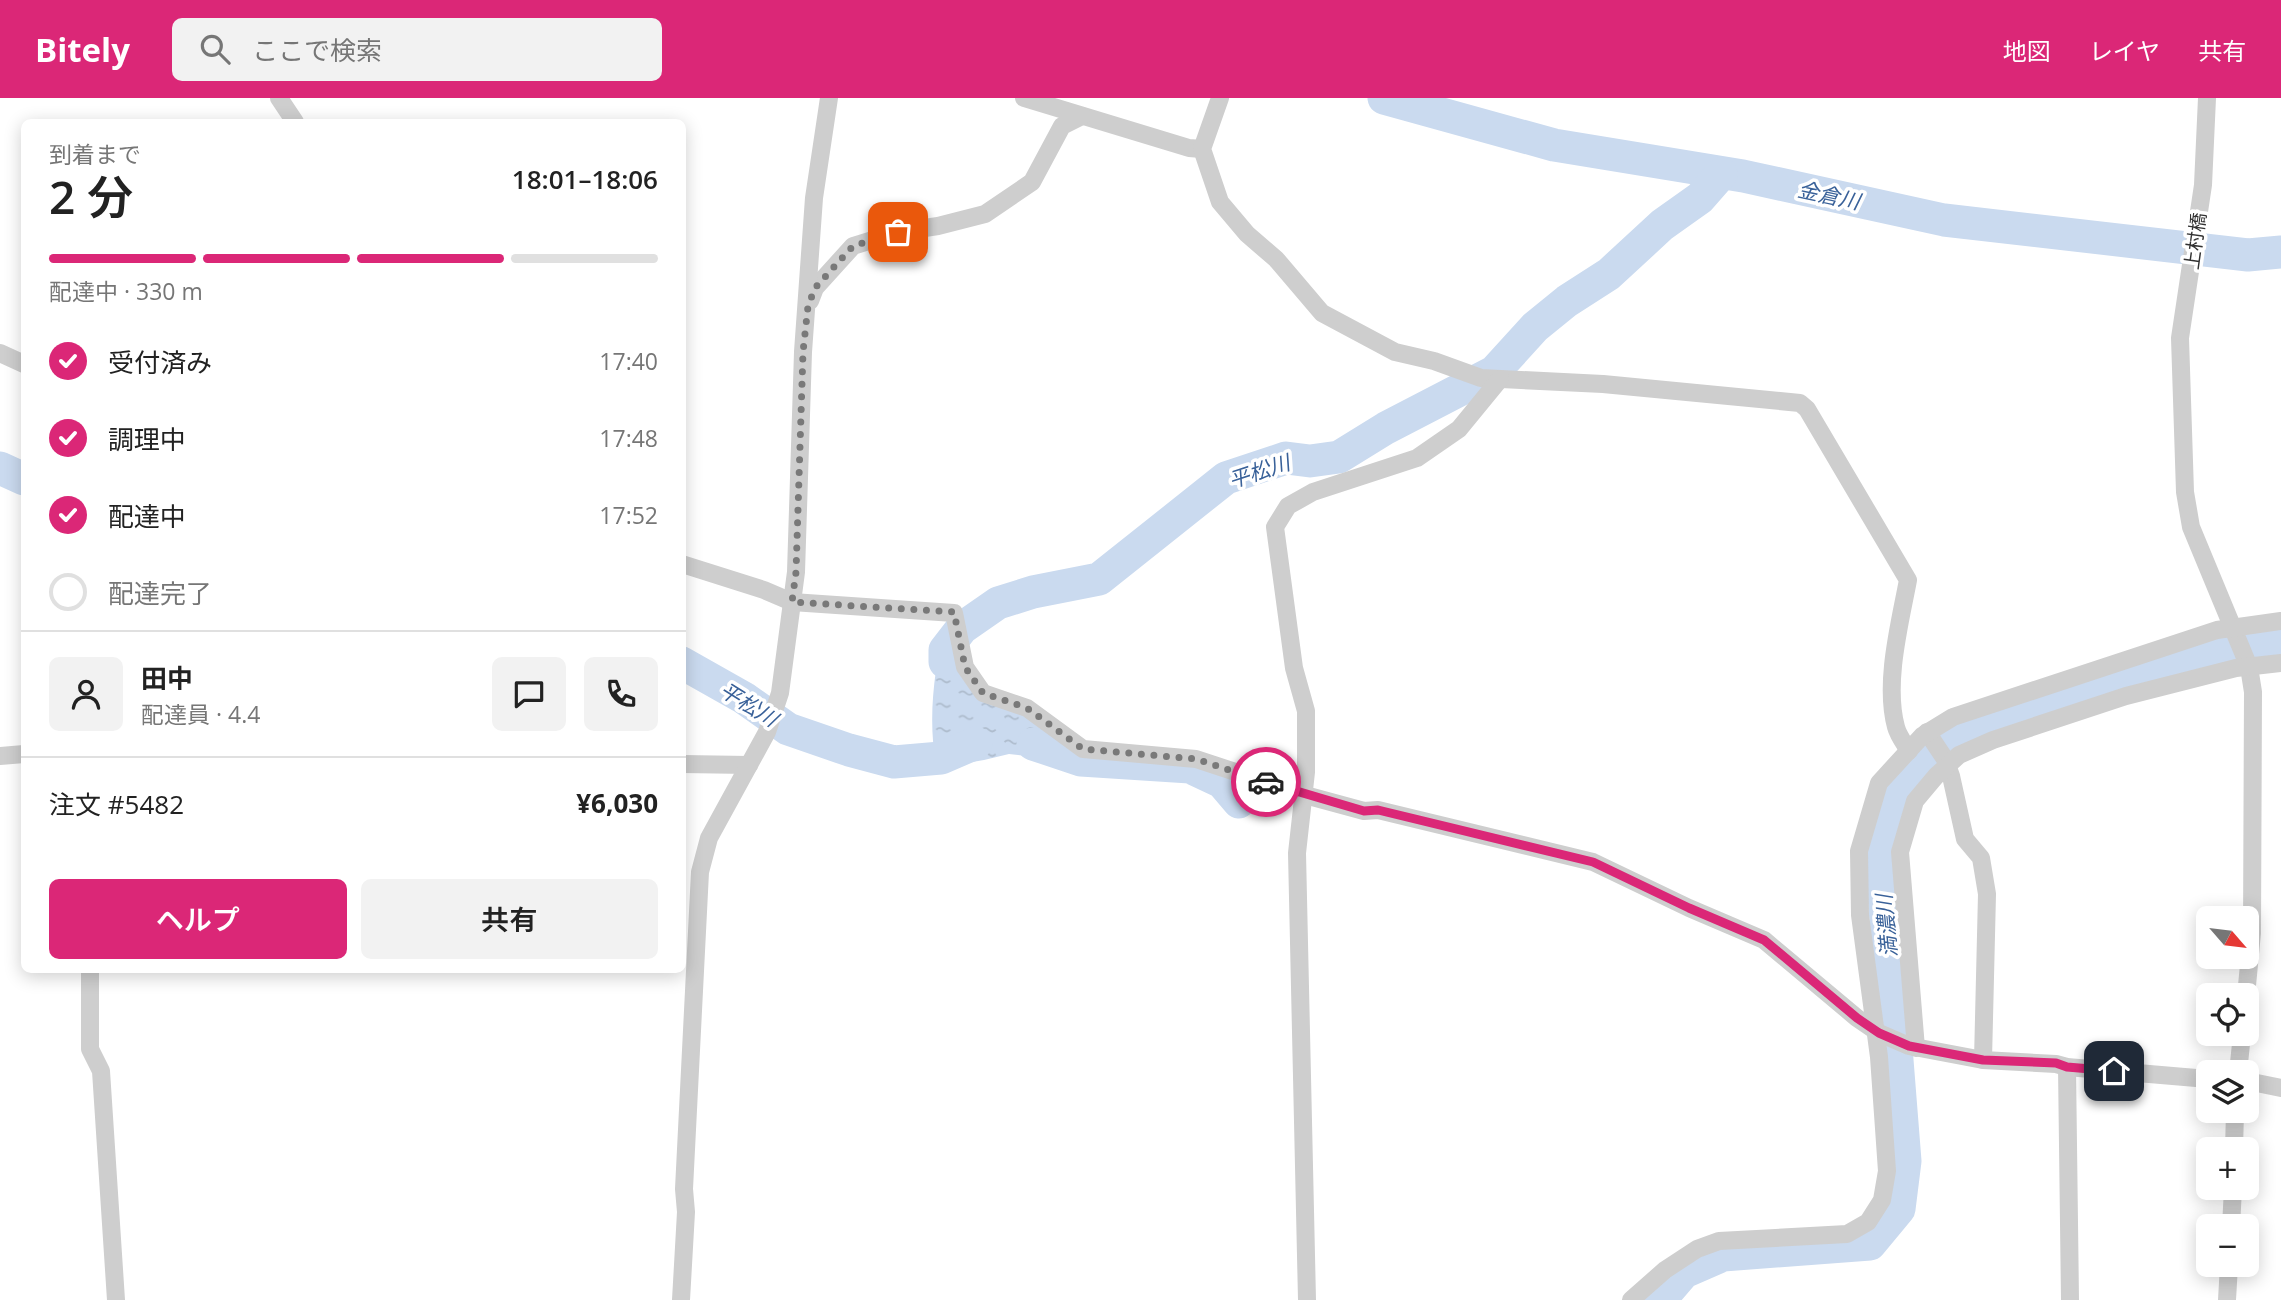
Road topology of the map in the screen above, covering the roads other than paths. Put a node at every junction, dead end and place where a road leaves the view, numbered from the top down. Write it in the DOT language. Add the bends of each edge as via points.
graph roads {
  1 [pos="279,98"];
  2 [pos="829,98"];
  3 [pos="1024,98"];
  4 [pos="1220,98"];
  5 [pos="2207,98"];
  6 [pos="1082,116"];
  7 [pos="293,119"];
  8 [pos="1202,149"];
  9 [pos="808,306"];
  10 [pos="0,353"];
  11 [pos="21,363"];
  12 [pos="1500,379"];
  13 [pos="686,565"];
  14 [pos="792,602"];
  15 [pos="2281,621"];
  16 [pos="2233,627"];
  17 [pos="2281,663"];
  18 [pos="2249,667"];
  19 [pos="1928,733"];
  20 [pos="1909,751"];
  21 [pos="21,754"];
  22 [pos="0,756"];
  23 [pos="1946,762"];
  24 [pos="686,764"];
  25 [pos="749,765"];
  26 [pos="1304,794"];
  27 [pos="90,973"];
  28 [pos="2247,983"];
  29 [pos="1877,1031"];
  30 [pos="1912,1047"];
  31 [pos="1983,1060"];
  32 [pos="2067,1067"];
  33 [pos="2196,1078"];
  34 [pos="2259,1083"];
  35 [pos="2281,1088"];
  36 [pos="2228,1277"];
  37 [pos="116,1300"];
  38 [pos="681,1300"];
  39 [pos="1307,1300"];
  40 [pos="1631,1300"];
  41 [pos="2070,1300"];
  42 [pos="2227,1300"];
  1 -- 7 [label="street"];
  2 -- 9 [label="street" via="814,198"];
  3 -- 6 [label="street"];
  4 -- 8 [label="street"];
  5 -- 16 [label="street, 上村橋" via="2203,185 2180,338 2185,492 2191,527"];
  6 -- 8 [label="street"];
  6 -- 9 [label="street" via="1062,126 1032,183 985,214 853,246 815,288"];
  8 -- 12 [label="street" via="1220,202 1322,313 1395,352 1481,378"];
  9 -- 14 [label="street"];
  10 -- 11 [label="street"];
  12 -- 20 [label="street" via="1800,403 1807,409 1908,580 1895,639 1893,697 1896,728"];
  12 -- 26 [label="street" via="1460,429 1417,457 1313,492 1288,506 1275,527 1294,668 1306,711"];
  13 -- 14 [label="street"];
  14 -- 25 [label="street" via="780,693"];
  14 -- 26 [label="street" via="954,612 965,667 983,693 1027,708 1083,749 1196,759"];
  15 -- 16 [label="street"];
  16 -- 18 [label="street, 上村橋"];
  16 -- 19 [label="street" via="1986,705 1953,717"];
  17 -- 18 [label="street"];
  18 -- 23 [label="street" via="2126,696 1993,740"];
  18 -- 28 [label="street, 上村橋" via="2253,692 2252,919"];
  19 -- 20 [label="street"];
  19 -- 23 [label="street"];
  20 -- 29 [label="street" via="1880,783 1859,851 1860,915"];
  21 -- 22 [label="street"];
  23 -- 30 [label="street" via="1915,801 1900,852"];
  23 -- 31 [label="street" via="1965,839 1980,858 1987,894"];
  24 -- 25 [label="street"];
  25 -- 38 [label="street" via="709,838 700,872"];
  26 -- 29 [label="street" via="1593,862 1764,940"];
  26 -- 39 [label="street" via="1297,866"];
  27 -- 37 [label="street" via="90,1049 102,1071"];
  29 -- 30 [label="street"];
  29 -- 40 [label="street" via="1887,1171 1882,1199 1868,1222 1847,1234 1719,1241 1665,1270"];
  30 -- 31 [label="street"];
  31 -- 32 [label="street"];
  32 -- 33 [label="street"];
  32 -- 41 [label="street"];
  34 -- 35 [label="street"];
  36 -- 42 [label="street"];
}
